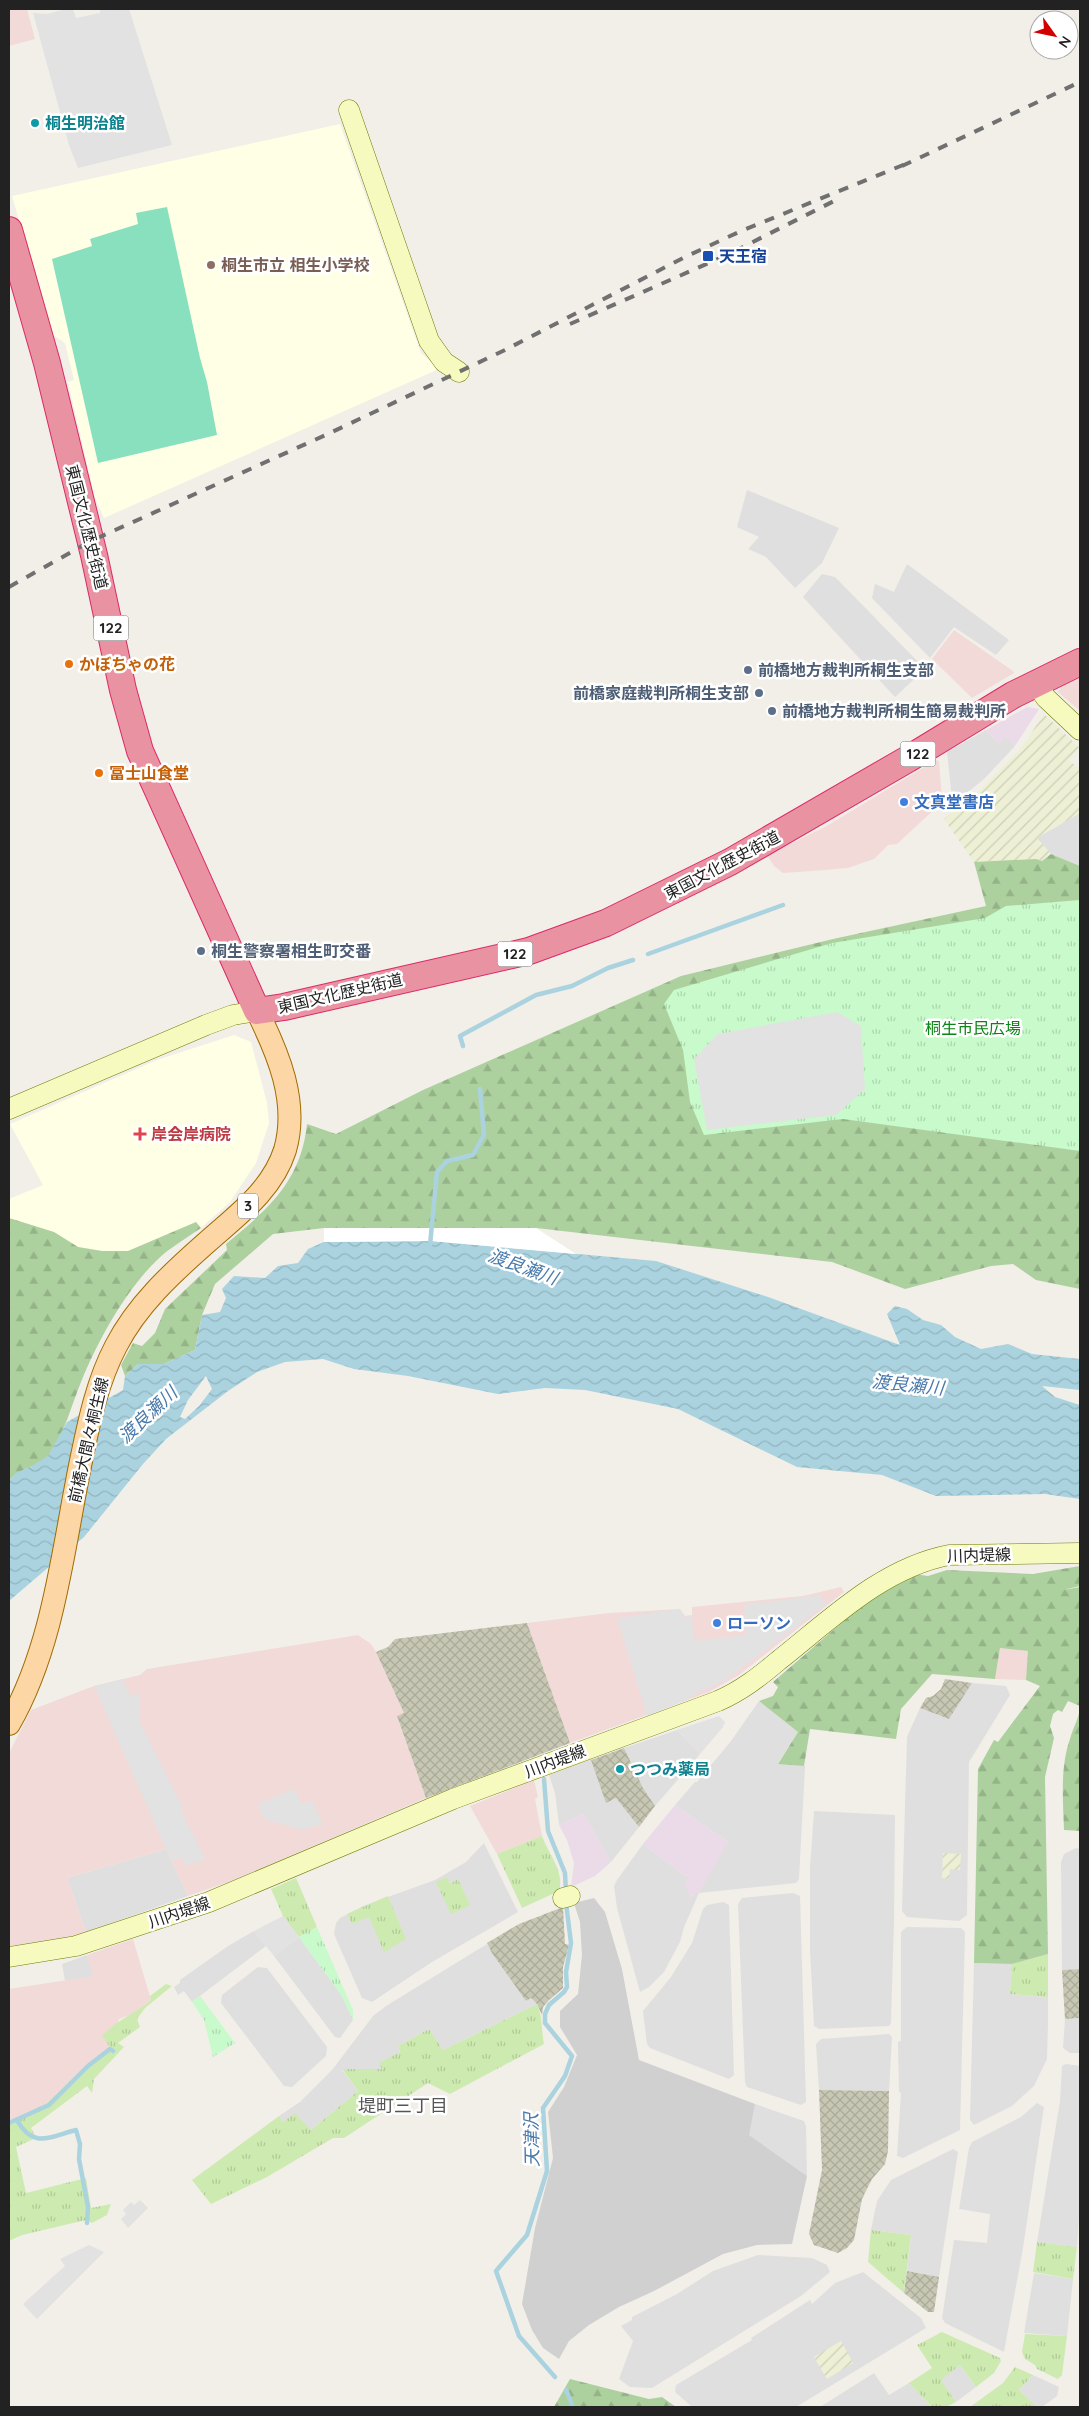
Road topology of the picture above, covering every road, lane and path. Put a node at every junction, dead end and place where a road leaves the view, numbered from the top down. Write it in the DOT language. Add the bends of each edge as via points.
graph roads {
  1 [pos="349,110"];
  2 [pos="9,230"];
  3 [pos="459,372"];
  4 [pos="1080,662"];
  5 [pos="1035,683"];
  6 [pos="1080,730"];
  7 [pos="258,1011"];
  8 [pos="9,1109"];
  9 [pos="1080,1553"];
  10 [pos="11,1720"];
  11 [pos="9,1957"];
  1 -- 3 [label="main road" via="429,341 444,362"];
  2 -- 7 [label="highway, 東国文化歴史街道 / 122" via="47,363 138,743"];
  4 -- 5 [label="highway, 東国文化歴史街道 / 122"];
  5 -- 6 [label="main road"];
  5 -- 7 [label="highway, 東国文化歴史街道 / 122" via="730,862 606,923 529,951"];
  7 -- 8 [label="main road" via="233,1015 206,1025"];
  7 -- 10 [label="main road, 前橋大間々桐生線 / 3" via="289,1098 288,1134 280,1162 252,1203 172,1275 143,1306 125,1330 107,1364 89,1422 49,1614 31,1675"];
  9 -- 11 [label="main road, 川内堤線" via="948,1555 928,1559 872,1588 752,1683 718,1701 453,1799 209,1902 76,1946"];
}
